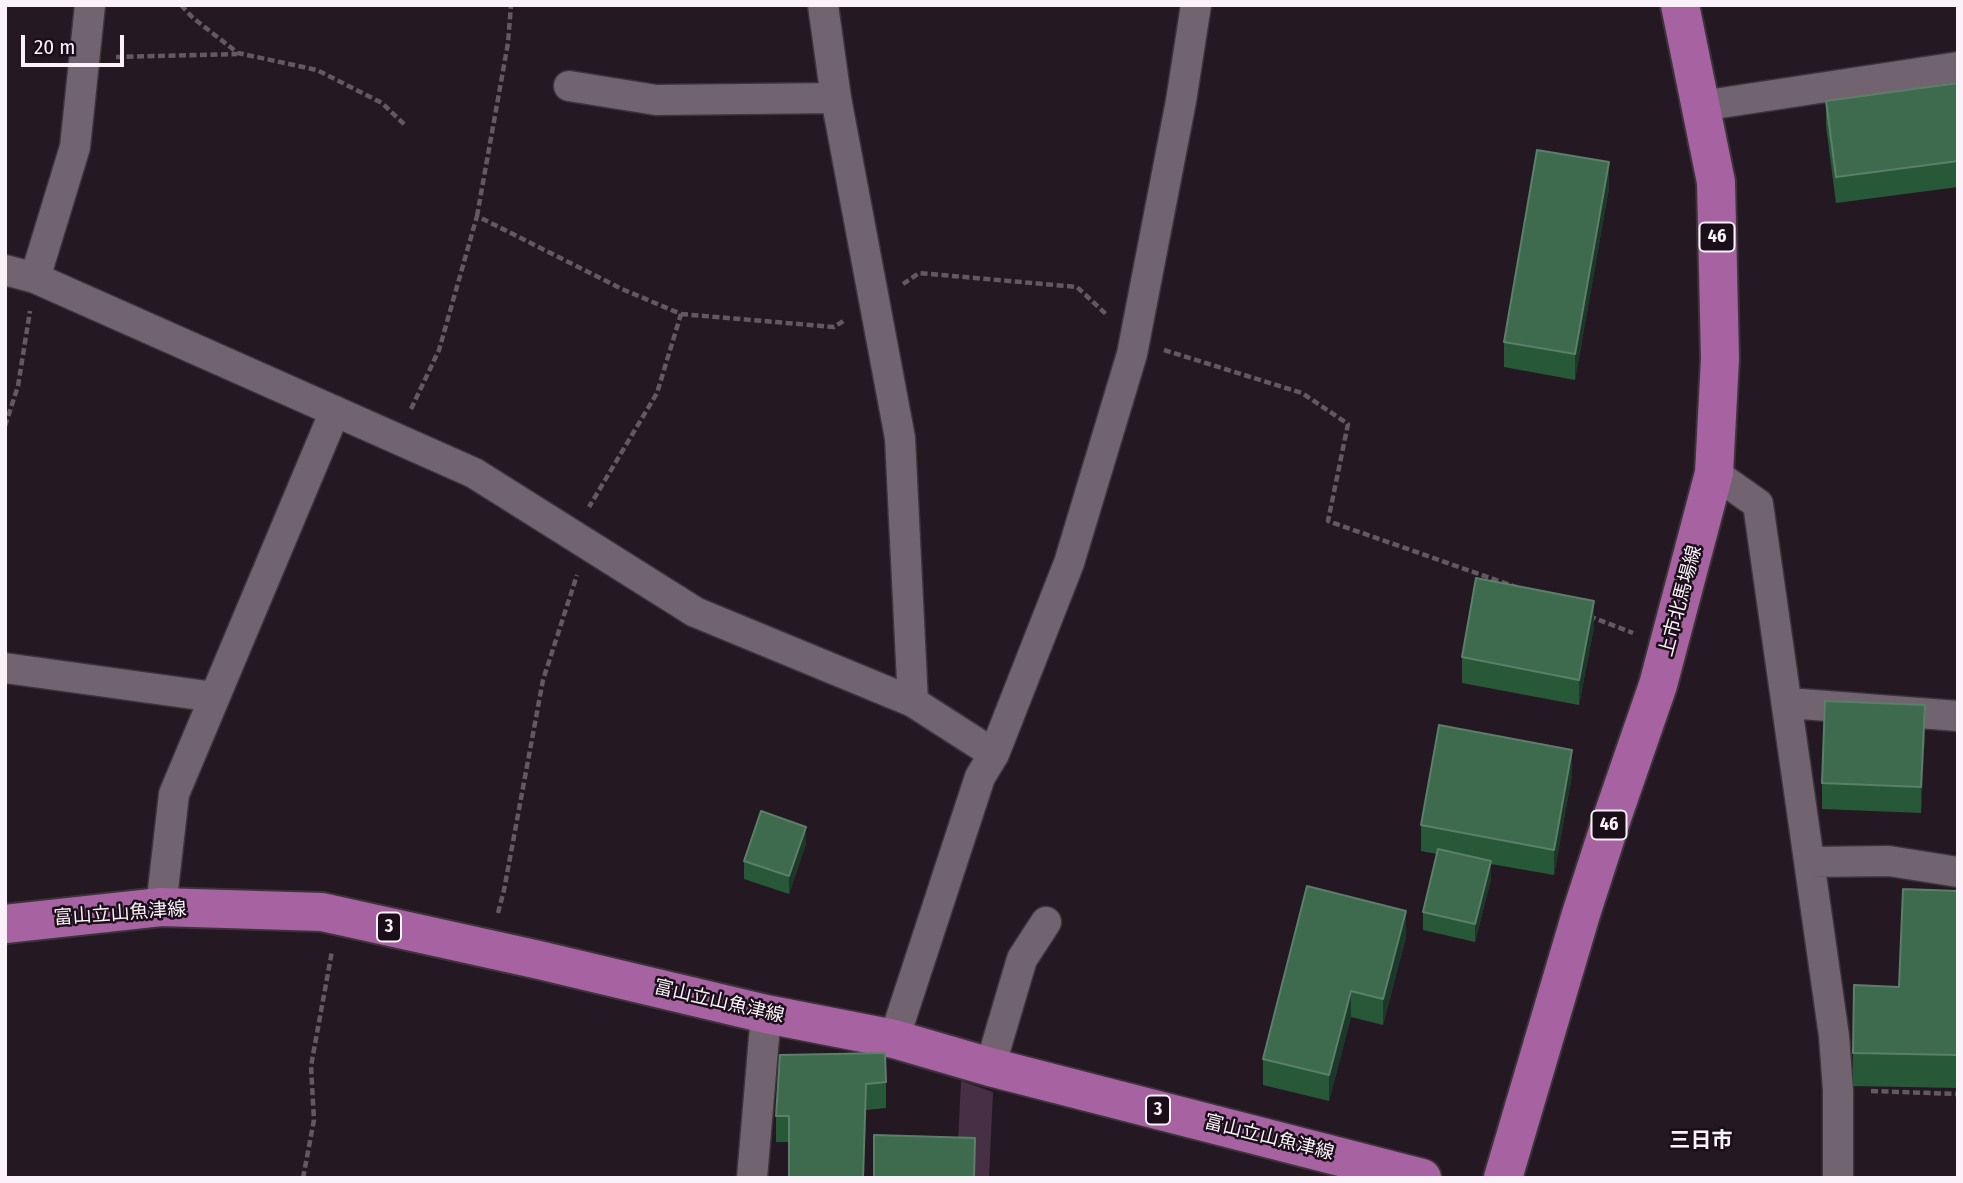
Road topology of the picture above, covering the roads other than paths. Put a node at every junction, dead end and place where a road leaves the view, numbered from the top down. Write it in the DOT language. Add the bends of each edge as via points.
graph roads {
  1 [pos="90,5"];
  2 [pos="823,5"];
  3 [pos="1196,5"];
  4 [pos="1680,5"];
  5 [pos="1958,67"];
  6 [pos="569,86"];
  7 [pos="836,98"];
  8 [pos="1701,106"];
  9 [pos="5,270"];
  10 [pos="35,278"];
  11 [pos="335,411"];
  12 [pos="1714,473"];
  13 [pos="5,668"];
  14 [pos="214,697"];
  15 [pos="914,702"];
  16 [pos="1788,703"];
  17 [pos="1958,716"];
  18 [pos="994,754"];
  19 [pos="1810,862"];
  20 [pos="1958,872"];
  21 [pos="161,907"];
  22 [pos="1046,922"];
  23 [pos="5,923"];
  24 [pos="766,1014"];
  25 [pos="894,1039"];
  26 [pos="990,1067"];
  27 [pos="752,1178"];
  28 [pos="1422,1178"];
  29 [pos="1503,1178"];
  30 [pos="1838,1178"];
  1 -- 10 [label="street" via="75,146"];
  2 -- 7 [label="street"];
  3 -- 18 [label="street" via="1135,341 1069,563"];
  4 -- 8 [label="main road, 上市北馬場線 / 46"];
  5 -- 8 [label="street"];
  6 -- 7 [label="street" via="656,100"];
  7 -- 15 [label="street" via="900,438"];
  8 -- 12 [label="main road, 上市北馬場線 / 46" via="1716,182 1720,359"];
  9 -- 10 [label="street"];
  10 -- 11 [label="street"];
  11 -- 14 [label="street"];
  11 -- 15 [label="street" via="474,473 695,612"];
  12 -- 16 [label="street" via="1758,504"];
  12 -- 29 [label="main road, 上市北馬場線 / 46" via="1658,685 1581,914"];
  13 -- 14 [label="street"];
  14 -- 21 [label="street" via="174,794"];
  15 -- 18 [label="street"];
  16 -- 17 [label="street"];
  16 -- 19 [label="street"];
  18 -- 25 [label="street" via="980,777"];
  19 -- 20 [label="street" via="1889,861"];
  19 -- 30 [label="street" via="1834,1036"];
  21 -- 23 [label="main road, 富山立山魚津線 / 3"];
  21 -- 24 [label="main road, 富山立山魚津線 / 3" via="322,912"];
  22 -- 26 [label="street" via="1022,959"];
  24 -- 25 [label="main road, 富山立山魚津線 / 3"];
  24 -- 27 [label="street"];
  25 -- 26 [label="main road, 富山立山魚津線 / 3"];
  26 -- 28 [label="main road, 富山立山魚津線 / 3"];
}
